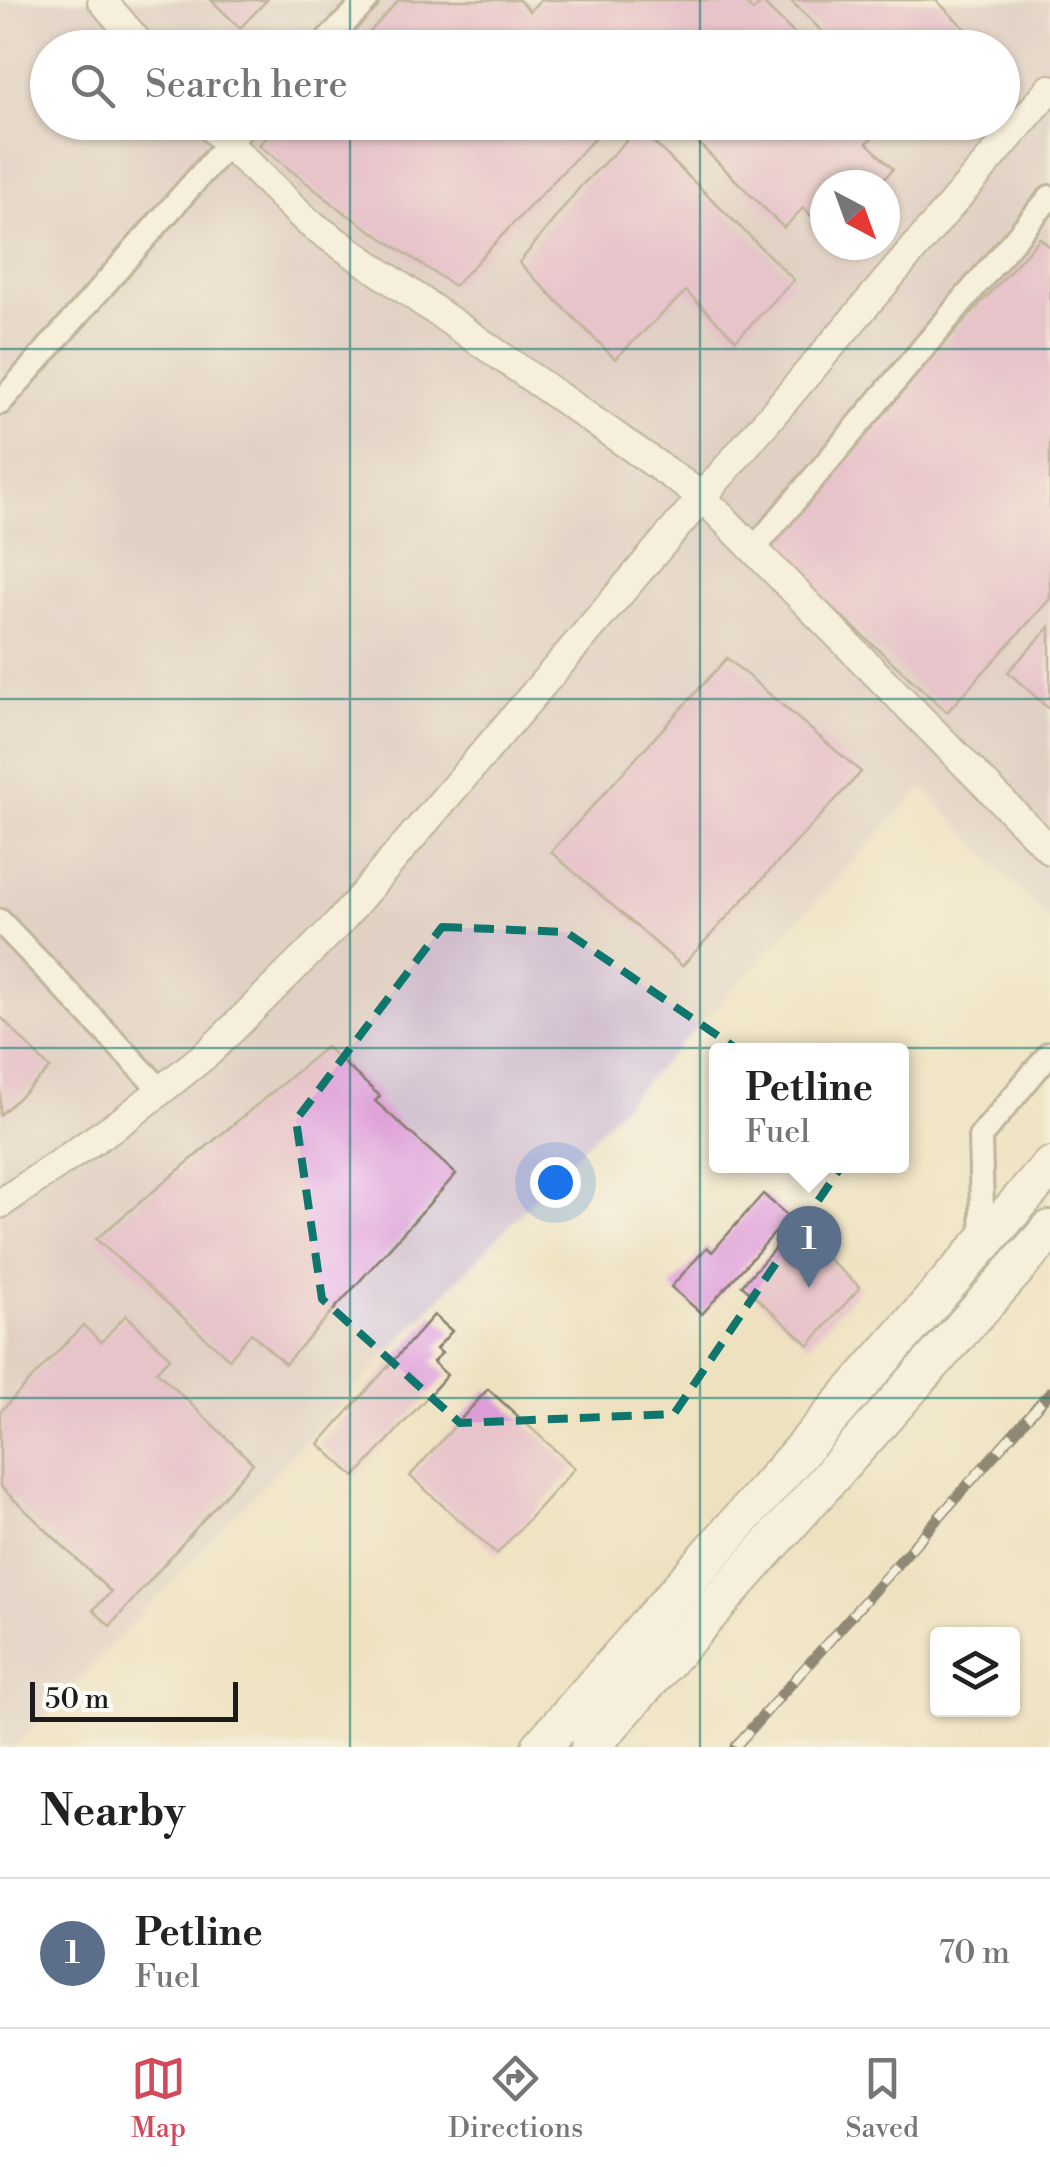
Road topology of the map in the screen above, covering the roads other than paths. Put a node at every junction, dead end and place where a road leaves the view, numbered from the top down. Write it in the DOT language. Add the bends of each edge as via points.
graph roads {
  1 [pos="102,0"];
  2 [pos="366,0"];
  3 [pos="127,30"];
  4 [pos="337,30"];
  5 [pos="1050,89"];
  6 [pos="1020,124"];
  7 [pos="222,140"];
  8 [pos="229,140"];
  9 [pos="1006,140"];
  10 [pos="225,144"];
  11 [pos="1050,198"];
  12 [pos="0,403"];
  13 [pos="700,495"];
  14 [pos="752,550"];
  15 [pos="1050,850"];
  16 [pos="0,921"];
  17 [pos="1050,1054"];
  18 [pos="161,1090"];
  19 [pos="1050,1167"];
  20 [pos="0,1204"];
  21 [pos="1050,1230"];
  22 [pos="983,1244"];
  23 [pos="542,1747"];
  24 [pos="590,1747"];
  1 -- 3 [label="street"];
  2 -- 4 [label="street"];
  5 -- 6 [label="street"];
  7 -- 10 [label="street"];
  8 -- 10 [label="street"];
  9 -- 13 [label="street"];
  10 -- 12 [label="street"];
  10 -- 13 [label="street" via="308,222"];
  11 -- 14 [label="street"];
  13 -- 14 [label="street"];
  13 -- 18 [label="street" via="337,925"];
  14 -- 15 [label="street"];
  16 -- 18 [label="street"];
  17 -- 22 [label="street" via="980,1137"];
  18 -- 20 [label="street"];
  19 -- 22 [label="highway"];
  21 -- 24 [label="highway"];
  22 -- 23 [label="highway"];
}
